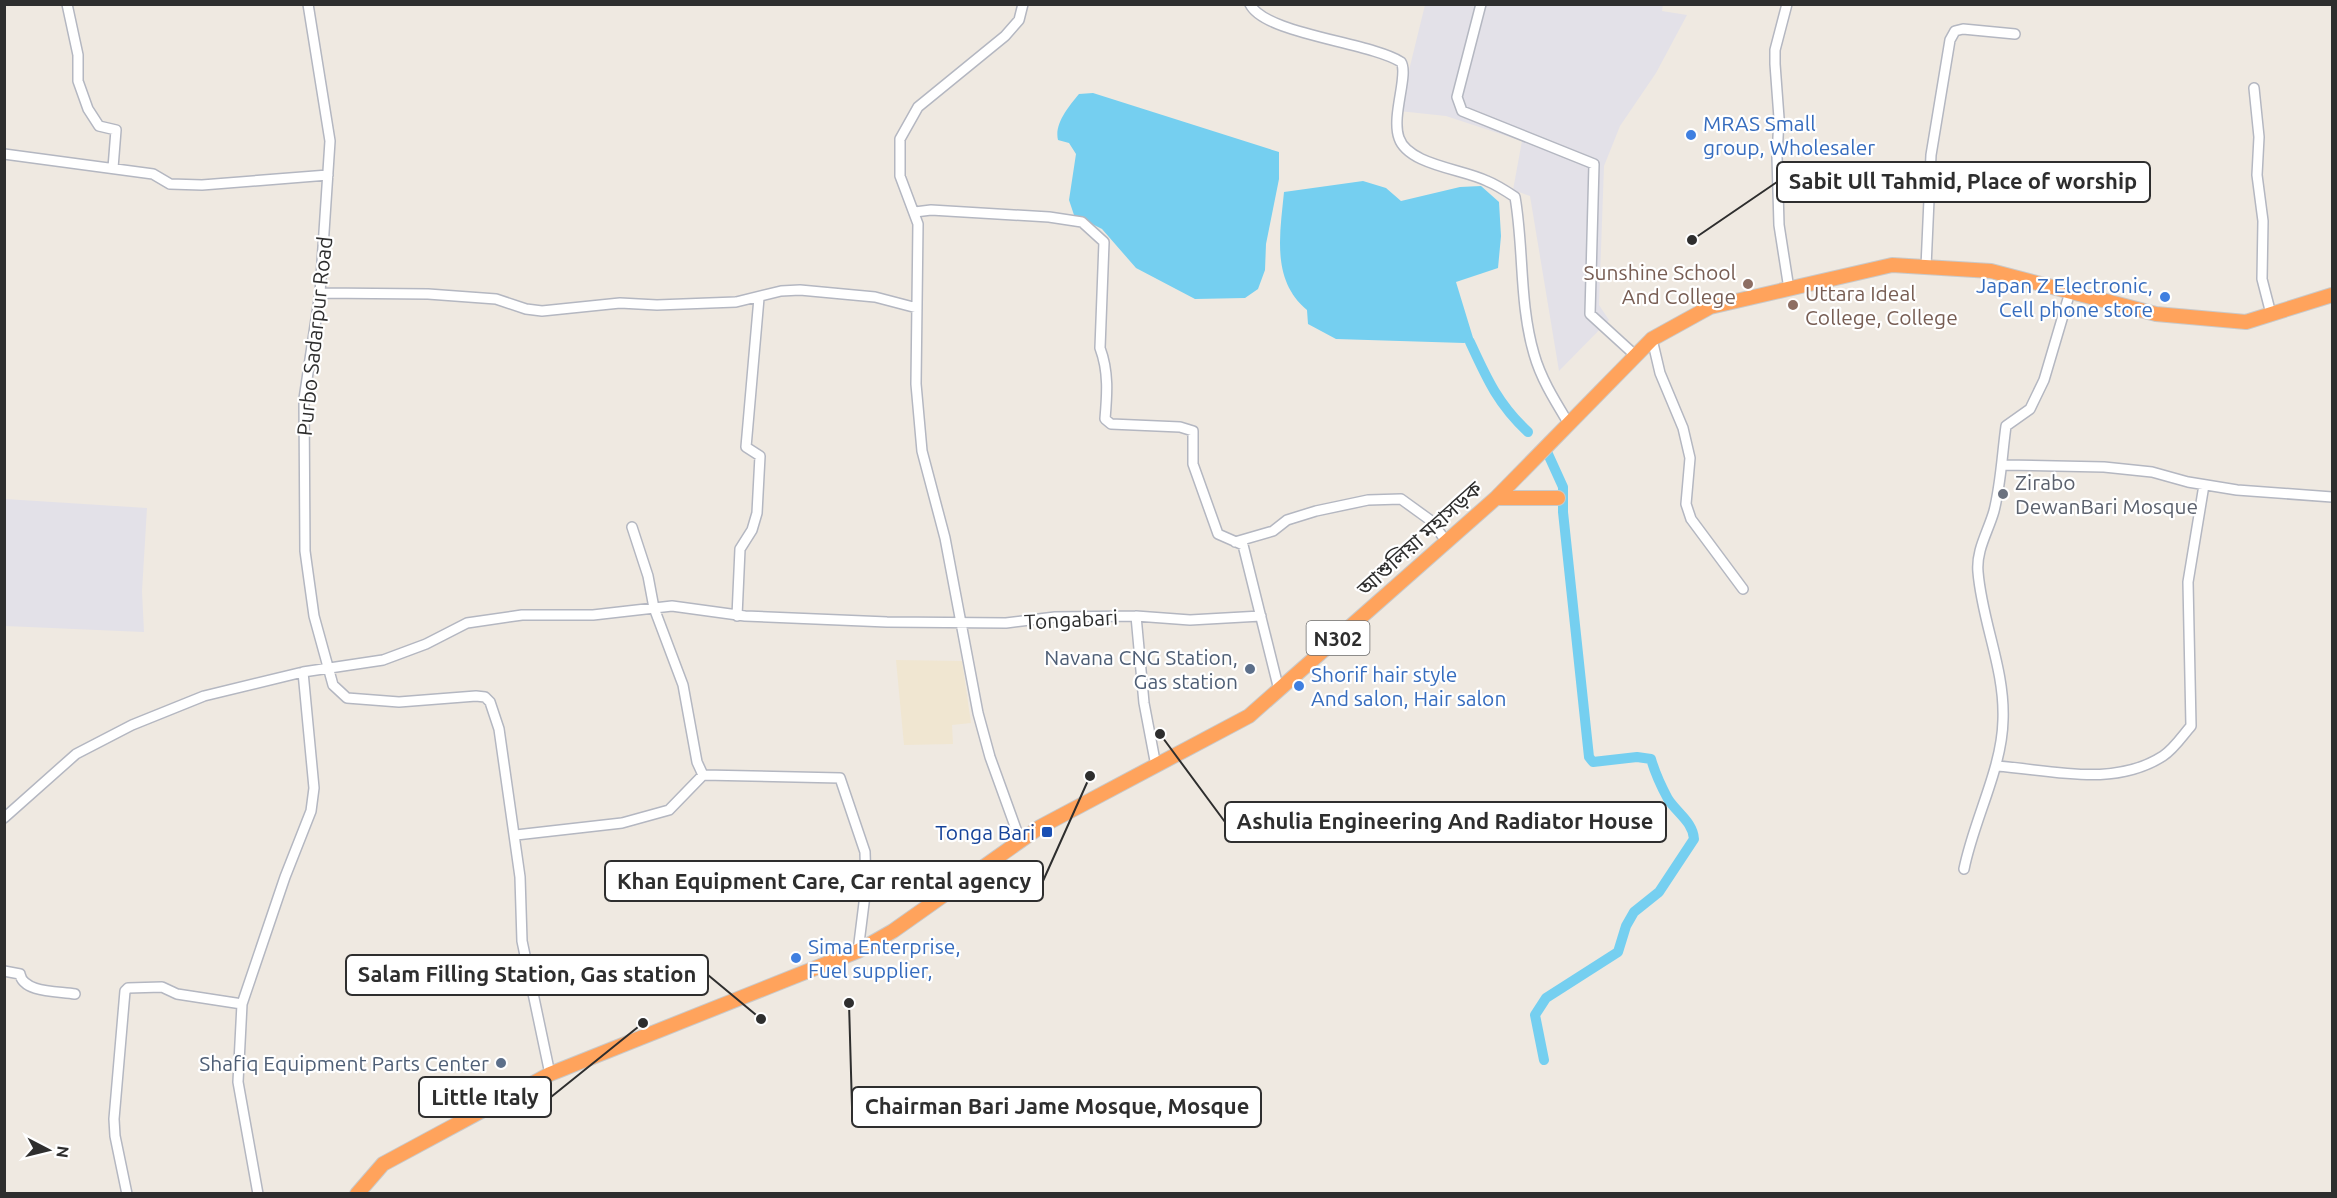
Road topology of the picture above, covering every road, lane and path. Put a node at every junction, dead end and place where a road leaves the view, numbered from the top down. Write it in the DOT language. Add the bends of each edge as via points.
graph roads {
  1 [pos="67,4"];
  2 [pos="308,4"];
  3 [pos="1023,4"];
  4 [pos="1250,4"];
  5 [pos="1481,4"];
  6 [pos="1786,4"];
  7 [pos="2015,34"];
  8 [pos="2254,88"];
  9 [pos="4,154"];
  10 [pos="113,168"];
  11 [pos="328,174"];
  12 [pos="915,212"];
  13 [pos="1926,267"];
  14 [pos="1789,289"];
  15 [pos="2070,292"];
  16 [pos="320,293"];
  17 [pos="2332,295"];
  18 [pos="759,298"];
  19 [pos="917,308"];
  20 [pos="2271,314"];
  21 [pos="1652,339"];
  22 [pos="1636,356"];
  23 [pos="1569,424"];
  24 [pos="2003,465"];
  25 [pos="2204,485"];
  26 [pos="2332,497"];
  27 [pos="1496,498"];
  28 [pos="1558,498"];
  29 [pos="632,527"];
  30 [pos="1235,542"];
  31 [pos="1447,542"];
  32 [pos="1743,589"];
  33 [pos="654,608"];
  34 [pos="737,616"];
  35 [pos="1136,616"];
  36 [pos="1261,616"];
  37 [pos="962,621"];
  38 [pos="327,668"];
  39 [pos="303,672"];
  40 [pos="1279,690"];
  41 [pos="1156,766"];
  42 [pos="1997,766"];
  43 [pos="703,775"];
  44 [pos="4,818"];
  45 [pos="516,835"];
  46 [pos="1020,840"];
  47 [pos="1964,869"];
  48 [pos="858,951"];
  49 [pos="4,971"];
  50 [pos="75,994"];
  51 [pos="242,1004"];
  52 [pos="550,1074"];
  53 [pos="127,1194"];
  54 [pos="258,1194"];
  55 [pos="357,1194"];
  1 -- 10 [label="street" via="78,56 78,81 85,100 99,126 116,130"];
  2 -- 11 [label="street, Purbo Sadarpur Road" via="330,141"];
  3 -- 12 [label="street" via="1019,20 1005,36 918,107 900,139 900,176"];
  4 -- 23 [label="street" via="1255,13 1271,22 1401,62 1403,77 1396,113 1397,133 1403,147 1429,161 1486,180 1515,197 1533,353 1550,394"];
  5 -- 22 [label="street" via="1456,97 1462,111 1594,164 1590,314"];
  6 -- 14 [label="street" via="1775,64 1778,214"];
  7 -- 13 [label="street" via="1963,29 1955,31 1950,40 1931,155"];
  8 -- 20 [label="street" via="2263,221 2262,279"];
  9 -- 10 [label="street"];
  10 -- 11 [label="street" via="153,174 170,184"];
  11 -- 16 [label="street, Purbo Sadarpur Road"];
  12 -- 19 [label="street"];
  12 -- 30 [label="street" via="1049,217 1082,222 1097,233 1104,242 1100,348 1105,361 1106,420 1111,424 1190,428 1194,471 1218,534"];
  13 -- 14 [label="highway, আশুলিয়া মহাসড়ক / N302" via="1892,265"];
  13 -- 15 [label="highway, আশুলিয়া মহাসড়ক / N302" via="1991,272"];
  14 -- 21 [label="highway, আশুলিয়া মহাসড়ক / N302" via="1710,308"];
  15 -- 20 [label="highway, আশুলিয়া মহাসড়ক / N302" via="2156,314 2246,322"];
  15 -- 24 [label="street" via="2044,380 2030,409 2006,426"];
  16 -- 18 [label="street" via="496,299 542,310"];
  16 -- 38 [label="street, Purbo Sadarpur Road" via="304,399 303,470 305,551 314,616"];
  17 -- 20 [label="highway, আশুলিয়া মহাসড়ক / N302"];
  18 -- 19 [label="street" via="781,291 834,292"];
  18 -- 34 [label="street" via="746,447 760,456 757,513 740,549"];
  19 -- 37 [label="street" via="916,384 922,451"];
  21 -- 22 [label="highway, আশুলিয়া মহাসড়ক / N302"];
  21 -- 32 [label="street" via="1690,458 1686,504 1691,519"];
  22 -- 23 [label="highway, আশুলিয়া মহাসড়ক / N302"];
  23 -- 27 [label="highway, আশুলিয়া মহাসড়ক / N302"];
  24 -- 25 [label="street" via="2104,467 2152,472"];
  24 -- 42 [label="street" via="1977,570 1993,640 2003,720"];
  25 -- 26 [label="street"];
  25 -- 42 [label="street" via="2188,582 2191,726 2165,755 2142,766 2083,776"];
  27 -- 28 [label="highway"];
  27 -- 31 [label="highway, আশুলিয়া মহাসড়ক / N302"];
  29 -- 33 [label="street"];
  30 -- 31 [label="street" via="1273,531 1287,520 1316,511 1368,500 1401,499 1430,520"];
  30 -- 36 [label="street" via="1243,545"];
  31 -- 40 [label="highway, আশুলিয়া মহাসড়ক / N302"];
  33 -- 34 [label="street, Tongabari" via="672,606"];
  33 -- 38 [label="street, Tongabari" via="592,615 522,615 467,623 383,660"];
  33 -- 43 [label="street" via="683,685 697,762"];
  34 -- 37 [label="street, Tongabari"];
  35 -- 36 [label="street" via="1190,620"];
  35 -- 37 [label="street, Tongabari" via="1055,617 1006,623"];
  35 -- 41 [label="street, Tongabari" via="1144,703"];
  36 -- 40 [label="street"];
  37 -- 46 [label="street" via="978,713"];
  38 -- 39 [label="street, Tongabari"];
  38 -- 45 [label="street, Purbo Sadarpur Road" via="337,691 352,700 399,702 485,697 499,729"];
  39 -- 44 [label="street, Tongabari" via="204,696 132,725 76,754"];
  39 -- 51 [label="street" via="314,788 311,811"];
  40 -- 41 [label="highway, আশুলিয়া মহাসড়ক / N302" via="1249,716"];
  41 -- 46 [label="highway, আশুলিয়া মহাসড়ক / N302"];
  42 -- 47 [label="street" via="1978,814"];
  43 -- 45 [label="street" via="669,810 622,823"];
  43 -- 48 [label="street" via="840,778 865,852 866,887"];
  45 -- 52 [label="street" via="522,941"];
  46 -- 48 [label="highway, আশুলিয়া মহাসড়ক / N302"];
  48 -- 52 [label="highway, আশুলিয়া মহাসড়ক / N302"];
  49 -- 50 [label="street" via="21,974 28,987"];
  51 -- 53 [label="street" via="155,987 125,991 114,1119"];
  51 -- 54 [label="street" via="238,1082"];
  52 -- 55 [label="highway, আশুলিয়া মহাসড়ক / N302" via="383,1164"];
}
